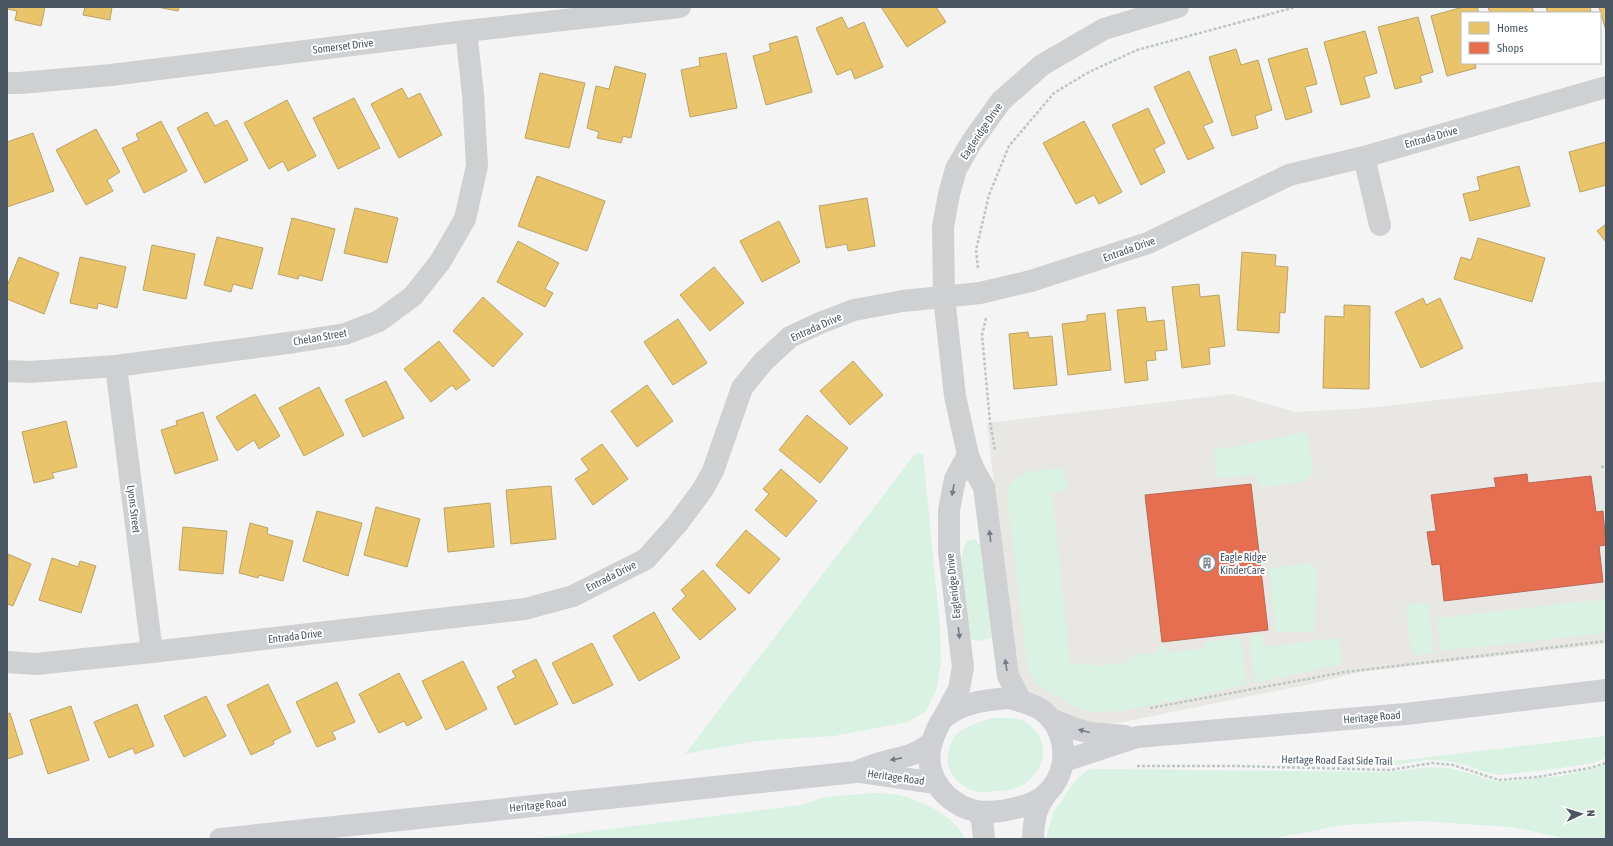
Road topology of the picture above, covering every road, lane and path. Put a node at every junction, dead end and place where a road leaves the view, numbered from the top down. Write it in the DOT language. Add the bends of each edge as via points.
graph roads {
  1 [pos="680,7"];
  2 [pos="1178,7"];
  3 [pos="466,31"];
  4 [pos="7,83"];
  5 [pos="1606,87"];
  6 [pos="1364,157"];
  7 [pos="1380,225"];
  8 [pos="944,297"];
  9 [pos="116,366"];
  10 [pos="7,372"];
  11 [pos="968,455"];
  12 [pos="1606,466"];
  13 [pos="1601,467"];
  14 [pos="1606,641"];
  15 [pos="152,652"];
  16 [pos="7,662"];
  17 [pos="1606,690"];
  18 [pos="1021,701"];
  19 [pos="1144,709"];
  20 [pos="944,717"];
  21 [pos="1051,719"];
  22 [pos="1137,738"];
  23 [pos="931,742"];
  24 [pos="1064,761"];
  25 [pos="1606,763"];
  26 [pos="1136,766"];
  27 [pos="856,772"];
  28 [pos="935,783"];
  29 [pos="1046,794"];
  30 [pos="978,812"];
  31 [pos="220,839"];
  32 [pos="984,839"];
  33 [pos="1033,839"];
  1 -- 3 [label="street, Somerset Drive"];
  2 -- 8 [label="street, Eagleridge Drive" via="1104,29 1042,65 1001,101 956,169 943,227"];
  3 -- 4 [label="street, Somerset Drive" via="111,75"];
  3 -- 9 [label="street, Chelan Street" via="478,166 465,219 440,262 413,296 379,321 346,334"];
  5 -- 6 [label="street, Entrada Drive"];
  6 -- 7 [label="street"];
  6 -- 8 [label="street, Entrada Drive" via="1289,175 1148,243 1087,264 994,290"];
  8 -- 11 [label="street, Eagleridge Drive" via="955,396"];
  8 -- 15 [label="street, Entrada Drive" via="854,310 790,337 763,362 742,388 713,471 678,523 646,558 573,596 525,609"];
  9 -- 10 [label="street, Chelan Street"];
  9 -- 15 [label="street, Lyons Street"];
  18 -- 11 [label="street, Eagleridge Drive, one-way" via="1008,676 984,487"];
  11 -- 20 [label="street, Eagleridge Drive, one-way" via="955,478 949,510 949,552 963,667 962,678"];
  12 -- 13 [label="path"];
  14 -- 19 [label="path" via="1345,672"];
  15 -- 16 [label="street, Entrada Drive" via="36,664"];
  17 -- 22 [label="main road, Heritage Road" via="1406,714"];
  18 -- 20 [label="main road" via="1009,698 982,701 960,708"];
  18 -- 21 [label="main road" via="1032,704"];
  20 -- 23 [label="main road"];
  22 -- 21 [label="main road, Heritage Road, one-way" via="1090,733"];
  21 -- 24 [label="main road" via="1063,742"];
  22 -- 24 [label="main road, Heritage Road"];
  23 -- 27 [label="main road, Heritage Road, one-way" via="904,758"];
  23 -- 28 [label="main road" via="930,772"];
  24 -- 29 [label="main road"];
  25 -- 26 [label="path, Hertage Road East Side Trail" via="1537,777 1499,780 1452,766 1432,763 1390,770"];
  27 -- 28 [label="main road, Heritage Road"];
  27 -- 31 [label="main road, Heritage Road"];
  28 -- 30 [label="main road" via="950,800"];
  29 -- 30 [label="main road" via="1018,808"];
  29 -- 33 [label="street" via="1034,817"];
  30 -- 32 [label="street" via="982,820"];
}
